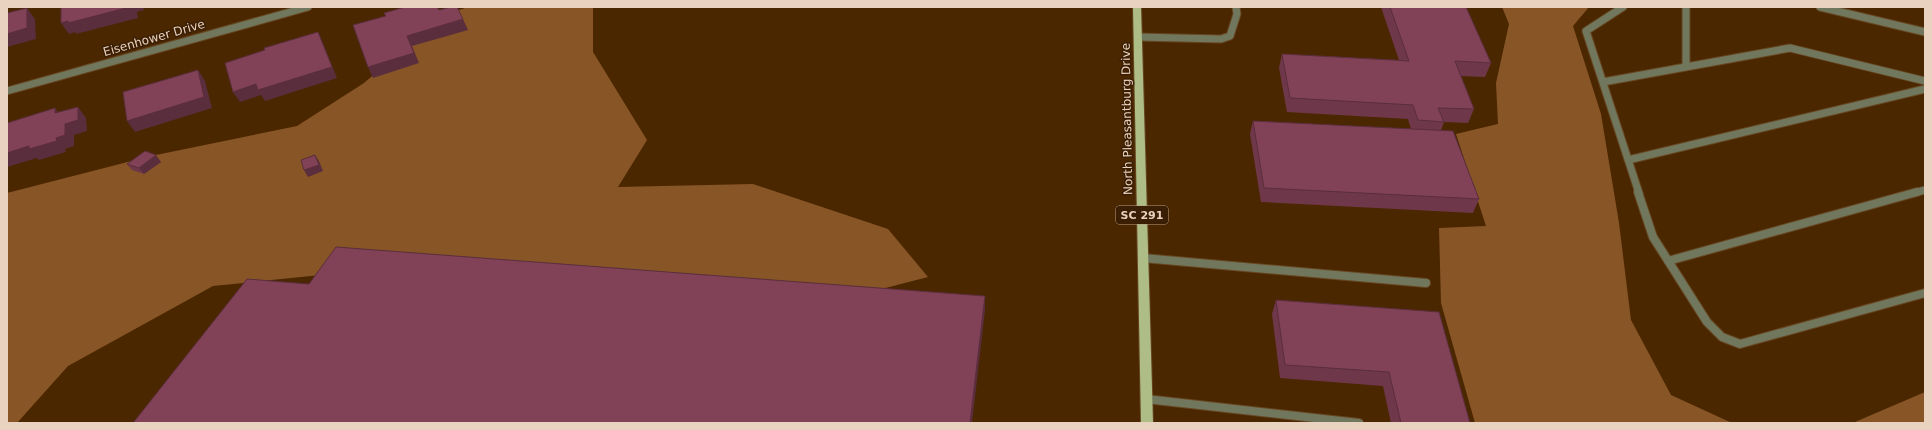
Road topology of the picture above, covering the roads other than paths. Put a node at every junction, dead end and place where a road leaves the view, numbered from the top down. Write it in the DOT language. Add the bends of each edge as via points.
graph roads {
  1 [pos="308,7"];
  2 [pos="1137,7"];
  3 [pos="1236,7"];
  4 [pos="1623,7"];
  5 [pos="1686,7"];
  6 [pos="1820,7"];
  7 [pos="1925,32"];
  8 [pos="1138,37"];
  9 [pos="1686,67"];
  10 [pos="1925,81"];
  11 [pos="1603,82"];
  12 [pos="1925,89"];
  13 [pos="7,91"];
  14 [pos="1628,160"];
  15 [pos="1925,190"];
  16 [pos="1143,258"];
  17 [pos="1668,261"];
  18 [pos="1426,283"];
  19 [pos="1925,292"];
  20 [pos="1146,399"];
  21 [pos="1147,423"];
  22 [pos="1359,423"];
  1 -- 13 [label="street, Eisenhower Drive"];
  2 -- 8 [label="main road, North Pleasantburg Drive / SC 291"];
  3 -- 8 [label="street" via="1237,14 1230,36 1213,39"];
  4 -- 11 [label="street" via="1586,32"];
  5 -- 9 [label="street"];
  6 -- 7 [label="street"];
  8 -- 16 [label="main road, North Pleasantburg Drive / SC 291"];
  9 -- 10 [label="street" via="1790,48"];
  9 -- 11 [label="street"];
  11 -- 14 [label="street"];
  12 -- 14 [label="street"];
  14 -- 17 [label="street" via="1653,237"];
  15 -- 17 [label="street"];
  16 -- 18 [label="street"];
  16 -- 20 [label="main road, North Pleasantburg Drive / SC 291"];
  17 -- 19 [label="street" via="1707,322 1722,337 1740,344"];
  20 -- 21 [label="main road, North Pleasantburg Drive / SC 291"];
  20 -- 22 [label="street"];
}
